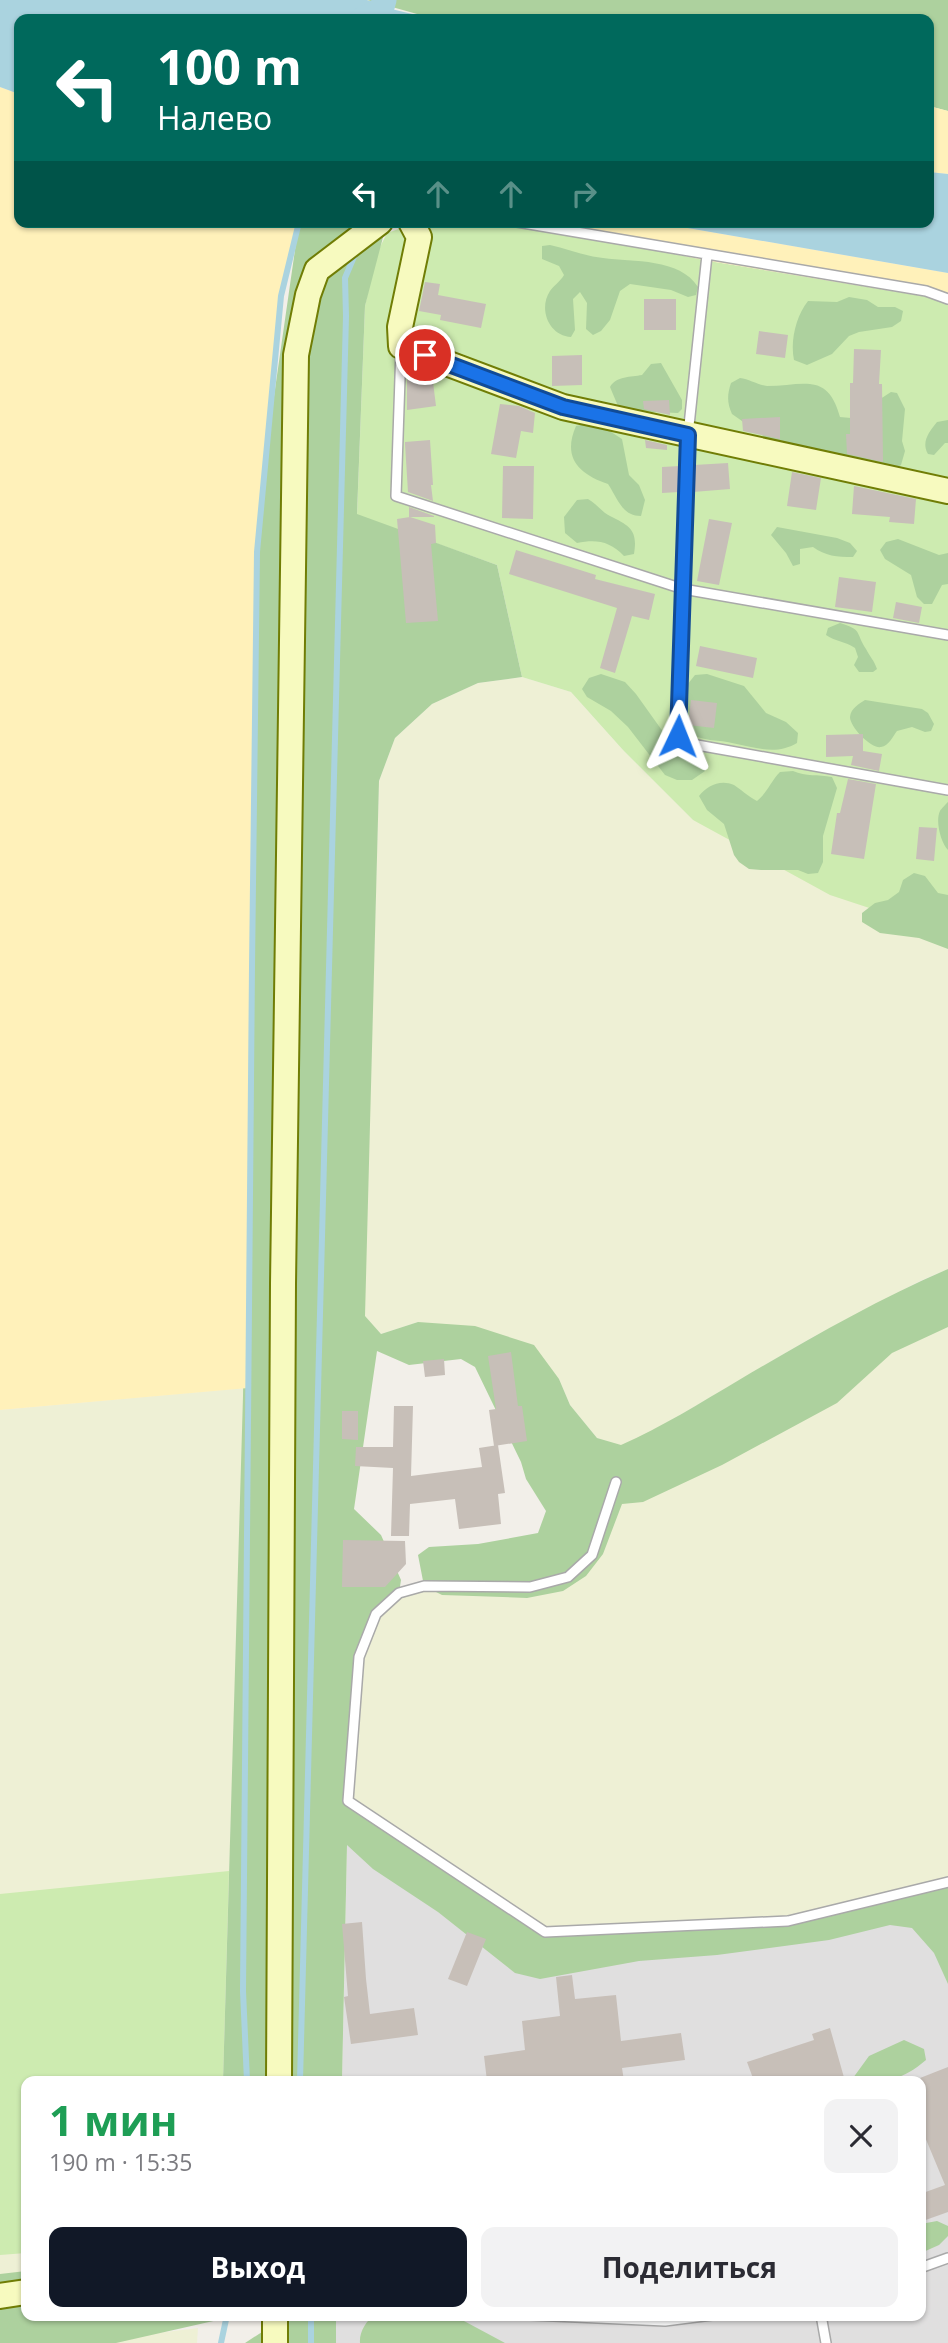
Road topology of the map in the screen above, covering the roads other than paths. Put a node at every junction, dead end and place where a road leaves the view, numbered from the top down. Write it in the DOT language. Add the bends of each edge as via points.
graph roads {
  1 [pos="372,228"];
  2 [pos="414,228"];
  3 [pos="552,228"];
  4 [pos="707,255"];
  5 [pos="948,299"];
  6 [pos="401,346"];
  7 [pos="688,435"];
  8 [pos="948,491"];
  9 [pos="683,589"];
  10 [pos="948,635"];
  11 [pos="948,790"];
  12 [pos="616,1482"];
  13 [pos="948,1882"];
  14 [pos="278,2076"];
  15 [pos="948,2258"];
  16 [pos="926,2265"];
  17 [pos="21,2293"];
  18 [pos="0,2295"];
  19 [pos="275,2321"];
  20 [pos="822,2321"];
  21 [pos="275,2343"];
  22 [pos="826,2343"];
  1 -- 14 [label="street" via="317,270 296,355"];
  2 -- 6 [label="street" via="419,237 400,327"];
  3 -- 4 [label="lane"];
  4 -- 5 [label="lane" via="926,291"];
  4 -- 7 [label="lane"];
  6 -- 7 [label="street" via="563,407"];
  6 -- 9 [label="lane" via="396,496"];
  7 -- 8 [label="street"];
  7 -- 9 [label="lane"];
  9 -- 10 [label="lane"];
  9 -- 11 [label="lane" via="678,736 686,743"];
  12 -- 13 [label="lane" via="592,1555 568,1577 530,1587 424,1586 399,1593 376,1614 359,1657 348,1801 545,1932 788,1921"];
  15 -- 16 [label="lane"];
  17 -- 18 [label="street"];
  19 -- 21 [label="street"];
  20 -- 22 [label="lane"];
}
